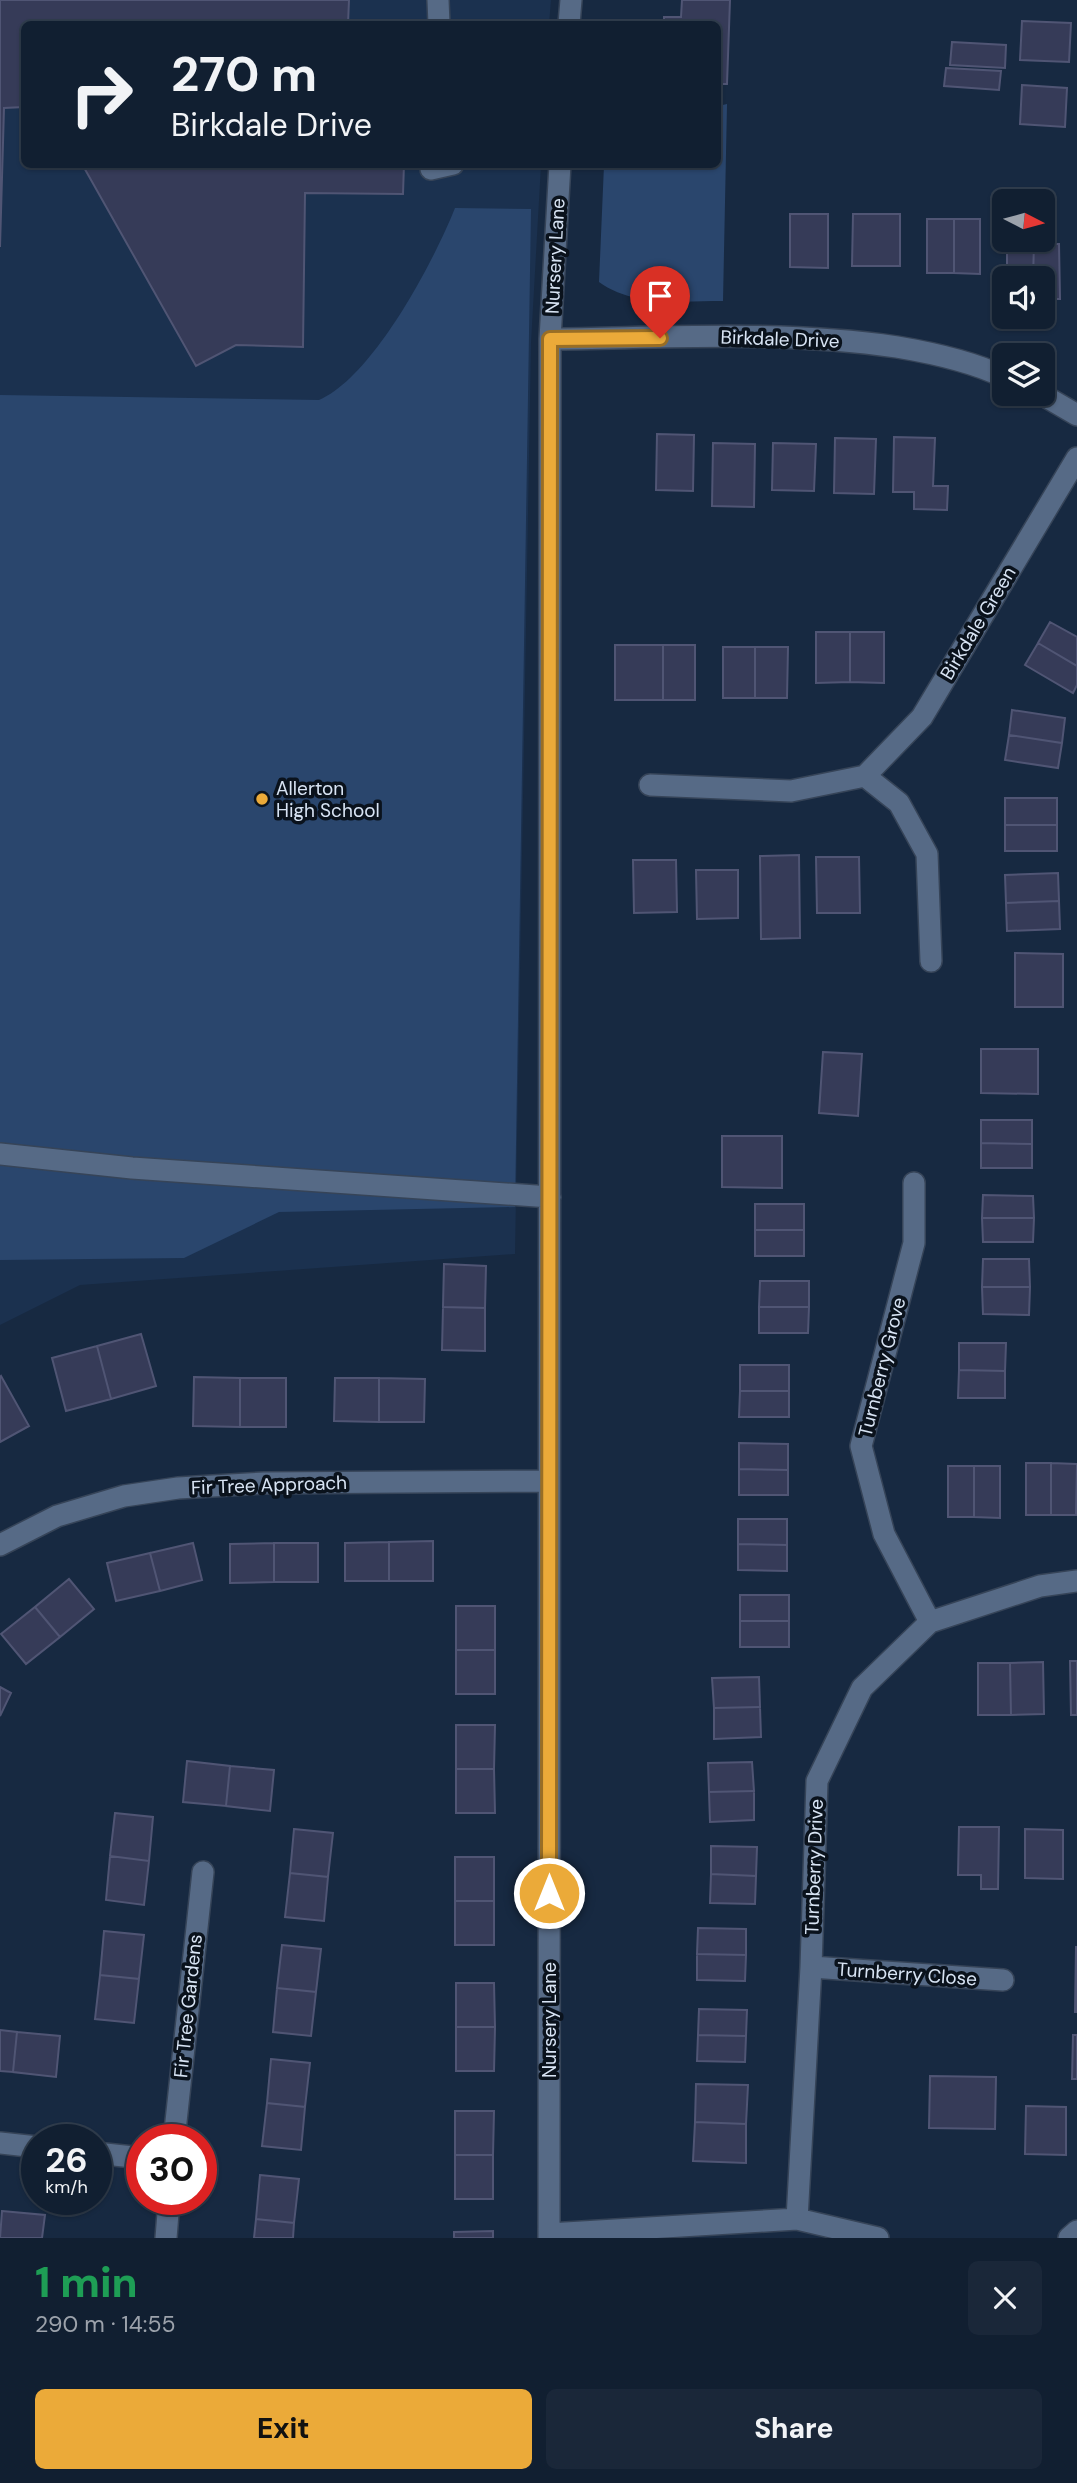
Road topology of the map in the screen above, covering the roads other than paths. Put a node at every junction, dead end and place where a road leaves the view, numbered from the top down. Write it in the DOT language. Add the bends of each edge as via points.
graph roads {
  1 [pos="438,0"];
  2 [pos="571,0"];
  3 [pos="439,21"];
  4 [pos="569,21"];
  5 [pos="560,168"];
  6 [pos="550,339"];
  7 [pos="992,371"];
  8 [pos="1055,402"];
  9 [pos="1077,415"];
  10 [pos="1077,458"];
  11 [pos="865,776"];
  12 [pos="650,785"];
  13 [pos="931,961"];
  14 [pos="0,1154"];
  15 [pos="914,1183"];
  16 [pos="550,1197"];
  17 [pos="549,1481"];
  18 [pos="0,1545"];
  19 [pos="1077,1581"];
  20 [pos="930,1622"];
  21 [pos="203,1872"];
  22 [pos="811,1967"];
  23 [pos="1003,1980"];
  24 [pos="176,2124"];
  25 [pos="0,2143"];
  26 [pos="21,2145"];
  27 [pos="168,2215"];
  28 [pos="797,2219"];
  29 [pos="1077,2231"];
  30 [pos="549,2236"];
  31 [pos="166,2238"];
  32 [pos="878,2238"];
  33 [pos="1069,2238"];
  1 -- 3 [label="street"];
  2 -- 4 [label="street"];
  5 -- 6 [label="street, Nursery Lane"];
  6 -- 7 [label="street, Birkdale Drive" via="803,337 923,352"];
  6 -- 16 [label="street, Nursery Lane"];
  8 -- 9 [label="street"];
  10 -- 11 [label="street, Birkdale Green" via="922,717"];
  11 -- 12 [label="street" via="791,791"];
  11 -- 13 [label="street" via="899,803 927,854"];
  14 -- 16 [label="street" via="171,1171"];
  15 -- 20 [label="street, Turnberry Grove" via="914,1243 861,1446 884,1534"];
  16 -- 17 [label="street, Nursery Lane"];
  17 -- 18 [label="street, Fir Tree Approach" via="264,1483 178,1489 124,1496 57,1516"];
  17 -- 30 [label="street, Nursery Lane"];
  19 -- 20 [label="street, Turnberry Drive" via="1040,1586"];
  20 -- 22 [label="street, Turnberry Drive" via="862,1688 817,1781"];
  21 -- 24 [label="street, Fir Tree Gardens"];
  22 -- 23 [label="street, Turnberry Close"];
  22 -- 28 [label="street, Turnberry Drive"];
  25 -- 26 [label="street"];
  27 -- 31 [label="street"];
  28 -- 30 [label="street"];
  28 -- 32 [label="street"];
  29 -- 33 [label="street"];
}
